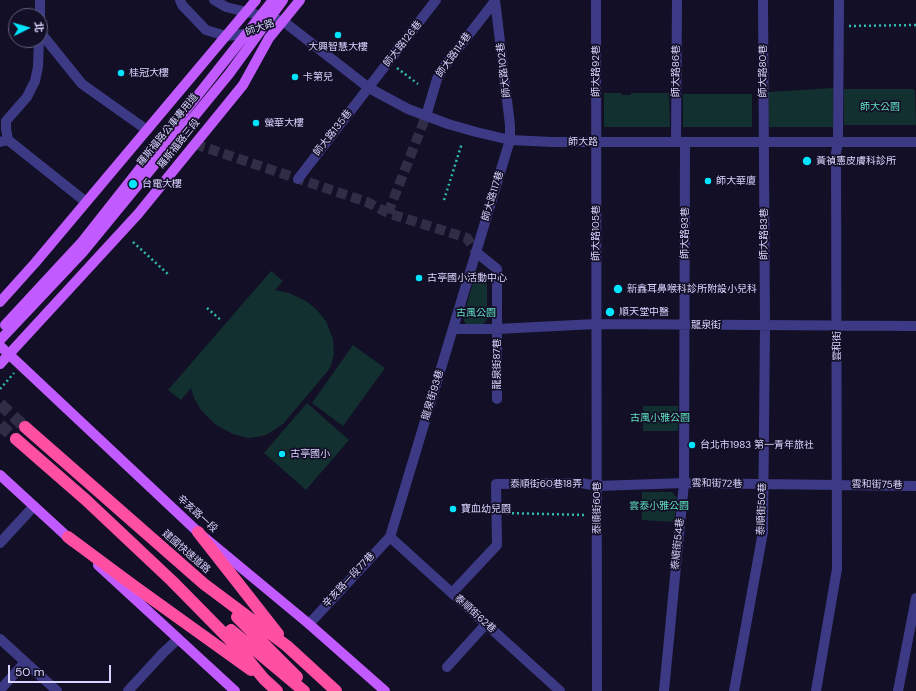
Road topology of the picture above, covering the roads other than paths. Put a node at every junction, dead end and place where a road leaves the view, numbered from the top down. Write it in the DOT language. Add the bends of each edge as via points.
graph roads {
  1 [pos="180,0"];
  2 [pos="214,0"];
  3 [pos="256,0"];
  4 [pos="273,0"];
  5 [pos="283,0"];
  6 [pos="300,0"];
  7 [pos="495,0"];
  8 [pos="596,0"];
  9 [pos="676,0"];
  10 [pos="763,0"];
  11 [pos="839,0"];
  12 [pos="435,1"];
  13 [pos="247,11"];
  14 [pos="266,19"];
  15 [pos="283,21"];
  16 [pos="246,34"];
  17 [pos="226,36"];
  18 [pos="48,42"];
  19 [pos="39,48"];
  20 [pos="369,88"];
  21 [pos="426,116"];
  22 [pos="147,130"];
  23 [pos="510,140"];
  24 [pos="4,141"];
  25 [pos="596,142"];
  26 [pos="680,142"];
  27 [pos="763,142"];
  28 [pos="838,142"];
  29 [pos="916,142"];
  30 [pos="298,179"];
  31 [pos="86,202"];
  32 [pos="476,252"];
  33 [pos="0,302"];
  34 [pos="596,324"];
  35 [pos="685,325"];
  36 [pos="765,326"];
  37 [pos="838,326"];
  38 [pos="916,326"];
  39 [pos="453,329"];
  40 [pos="497,329"];
  41 [pos="0,331"];
  42 [pos="0,340"];
  43 [pos="0,346"];
  44 [pos="10,355"];
  45 [pos="0,364"];
  46 [pos="497,399"];
  47 [pos="24,427"];
  48 [pos="16,439"];
  49 [pos="0,475"];
  50 [pos="684,483"];
  51 [pos="837,484"];
  52 [pos="764,485"];
  53 [pos="596,486"];
  54 [pos="916,486"];
  55 [pos="34,506"];
  56 [pos="198,532"];
  57 [pos="68,537"];
  58 [pos="390,537"];
  59 [pos="0,543"];
  60 [pos="172,581"];
  61 [pos="204,584"];
  62 [pos="452,593"];
  63 [pos="916,598"];
  64 [pos="309,624"];
  65 [pos="486,624"];
  66 [pos="913,632"];
  67 [pos="0,639"];
  68 [pos="178,639"];
  69 [pos="287,646"];
  70 [pos="25,662"];
  71 [pos="447,667"];
  72 [pos="264,680"];
  73 [pos="0,690"];
  74 [pos="57,691"];
  75 [pos="128,691"];
  76 [pos="235,691"];
  77 [pos="277,691"];
  78 [pos="304,691"];
  79 [pos="311,691"];
  80 [pos="336,691"];
  81 [pos="385,691"];
  82 [pos="560,691"];
  83 [pos="597,691"];
  84 [pos="664,691"];
  85 [pos="734,691"];
  86 [pos="816,691"];
  87 [pos="898,691"];
  1 -- 17 [label="street, 師大路" via="206,30"];
  2 -- 13 [label="street, 師大路" via="226,7"];
  3 -- 13 [label="main road"];
  4 -- 14 [label="main road, 羅斯福路公車專用道"];
  5 -- 14 [label="main road, 羅斯福路公車專用道"];
  6 -- 15 [label="main road, 羅斯福路三段"];
  7 -- 21 [label="street, 師大路114巷" via="443,68"];
  7 -- 23 [label="street, 師大路102巷"];
  8 -- 25 [label="street, 師大路92巷"];
  9 -- 26 [label="street, 師大路86巷"];
  10 -- 27 [label="street, 師大路80巷"];
  11 -- 28 [label="street, 雲和街"];
  12 -- 20 [label="street, 師大路126巷"];
  13 -- 14 [label="street, 師大路"];
  13 -- 17 [label="main road"];
  14 -- 15 [label="street, 師大路"];
  14 -- 16 [label="street, 師大路"];
  14 -- 42 [label="main road, 羅斯福路公車專用道" via="229,74 83,252"];
  15 -- 20 [label="street, 師大路"];
  15 -- 44 [label="main road, 羅斯福路三段" via="269,38 243,85 138,214"];
  16 -- 17 [label="street, 師大路"];
  16 -- 41 [label="main road, 羅斯福路公車專用道" via="81,243"];
  17 -- 22 [label="main road"];
  18 -- 22 [label="street" via="82,84"];
  19 -- 24 [label="street" via="35,81 27,97 6,121"];
  20 -- 21 [label="street, 師大路"];
  20 -- 30 [label="street, 師大路135巷"];
  21 -- 23 [label="street, 師大路"];
  22 -- 31 [label="main road"];
  23 -- 25 [label="street, 師大路"];
  23 -- 32 [label="street, 師大路117巷"];
  24 -- 31 [label="street"];
  25 -- 26 [label="street, 師大路"];
  25 -- 34 [label="street, 師大路105巷"];
  26 -- 27 [label="street, 師大路"];
  26 -- 35 [label="street, 師大路93巷"];
  27 -- 28 [label="street, 師大路"];
  27 -- 36 [label="street, 師大路83巷"];
  28 -- 29 [label="street, 師大路"];
  28 -- 37 [label="street, 雲和街"];
  31 -- 33 [label="main road"];
  32 -- 39 [label="street, 龍泉街93巷"];
  32 -- 40 [label="street" via="497,269"];
  34 -- 35 [label="street, 龍泉街"];
  34 -- 40 [label="street, 龍泉街"];
  34 -- 53 [label="street, 泰順街60巷"];
  35 -- 36 [label="street, 龍泉街"];
  35 -- 50 [label="street, 泰順街54巷"];
  36 -- 37 [label="street, 龍泉街"];
  36 -- 52 [label="street, 泰順街50巷"];
  37 -- 38 [label="street, 龍泉街"];
  37 -- 51 [label="street, 雲和街"];
  39 -- 40 [label="street, 龍泉街"];
  39 -- 58 [label="street, 龍泉街93巷"];
  40 -- 46 [label="street, 龍泉街87巷"];
  43 -- 44 [label="main road, 辛亥路一段"];
  44 -- 45 [label="main road, 羅斯福路三段"];
  44 -- 56 [label="main road, 辛亥路一段"];
  47 -- 61 [label="highway, 建國快速道路"];
  48 -- 60 [label="highway" via="86,500"];
  49 -- 55 [label="main road"];
  50 -- 52 [label="street, 雲和街72巷"];
  50 -- 53 [label="street, 雲和街72巷"];
  50 -- 84 [label="street, 泰順街54巷"];
  51 -- 52 [label="street, 雲和街72巷"];
  51 -- 54 [label="street, 雲和街75巷"];
  51 -- 86 [label="street, 雲和街" via="837,568"];
  52 -- 85 [label="street, 泰順街50巷" via="763,532"];
  53 -- 62 [label="street, 泰順街60巷18弄" via="581,482 496,484 497,545"];
  53 -- 83 [label="street, 泰順街60巷"];
  55 -- 57 [label="main road"];
  55 -- 59 [label="street"];
  56 -- 64 [label="main road, 辛亥路一段"];
  56 -- 69 [label="highway"];
  57 -- 68 [label="main road"];
  57 -- 72 [label="highway"];
  58 -- 62 [label="street, 泰順街62巷"];
  58 -- 64 [label="street, 辛亥路一段77巷"];
  60 -- 72 [label="highway" via="240,650"];
  60 -- 78 [label="highway"];
  61 -- 69 [label="highway, 建國快速道路"];
  61 -- 79 [label="highway"];
  62 -- 65 [label="street, 泰順街62巷"];
  63 -- 66 [label="street"];
  64 -- 81 [label="main road, 辛亥路一段"];
  65 -- 71 [label="street"];
  65 -- 82 [label="street, 泰順街62巷"];
  66 -- 87 [label="street"];
  67 -- 70 [label="street"];
  68 -- 75 [label="street"];
  68 -- 76 [label="main road"];
  69 -- 80 [label="highway, 建國快速道路"];
  70 -- 73 [label="street"];
  70 -- 74 [label="street"];
  72 -- 77 [label="highway"];
}
